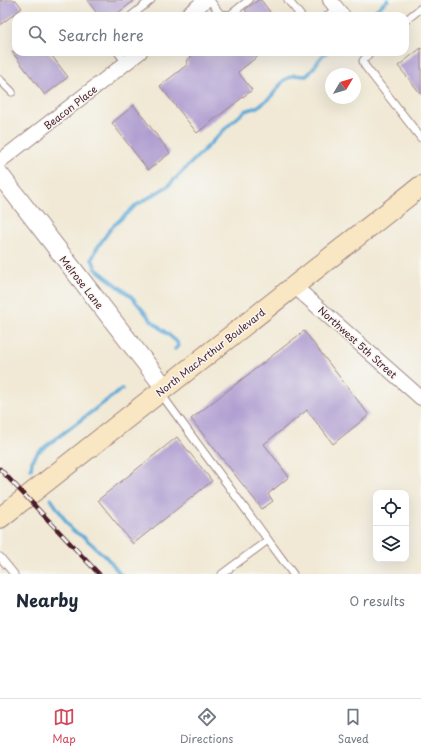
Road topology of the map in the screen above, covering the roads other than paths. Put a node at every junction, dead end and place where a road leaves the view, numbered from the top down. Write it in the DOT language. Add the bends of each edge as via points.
graph roads {
  1 [pos="151,0"];
  2 [pos="206,0"];
  3 [pos="249,0"];
  4 [pos="288,0"];
  5 [pos="421,8"];
  6 [pos="136,12"];
  7 [pos="191,12"];
  8 [pos="218,12"];
  9 [pos="234,12"];
  10 [pos="298,12"];
  11 [pos="409,18"];
  12 [pos="367,56"];
  13 [pos="122,57"];
  14 [pos="0,80"];
  15 [pos="12,92"];
  16 [pos="420,133"];
  17 [pos="0,161"];
  18 [pos="0,175"];
  19 [pos="421,186"];
  20 [pos="294,286"];
  21 [pos="162,390"];
  22 [pos="421,398"];
  23 [pos="0,518"];
  24 [pos="268,540"];
  25 [pos="0,557"];
  26 [pos="14,574"];
  27 [pos="222,574"];
  28 [pos="293,574"];
  1 -- 6 [label="lane"];
  2 -- 7 [label="street"];
  2 -- 8 [label="lane"];
  3 -- 9 [label="lane"];
  4 -- 10 [label="lane"];
  5 -- 11 [label="lane"];
  12 -- 16 [label="lane" via="363,61 365,66"];
  13 -- 17 [label="street, Beacon Place"];
  14 -- 15 [label="lane"];
  18 -- 21 [label="street, Melrose Lane"];
  19 -- 20 [label="main road, North MacArthur Boulevard"];
  20 -- 21 [label="main road, North MacArthur Boulevard"];
  20 -- 22 [label="street, Northwest 5th Street"];
  21 -- 23 [label="main road, North MacArthur Boulevard"];
  21 -- 24 [label="lane"];
  24 -- 27 [label="lane"];
  24 -- 28 [label="lane"];
  25 -- 26 [label="lane"];
}
